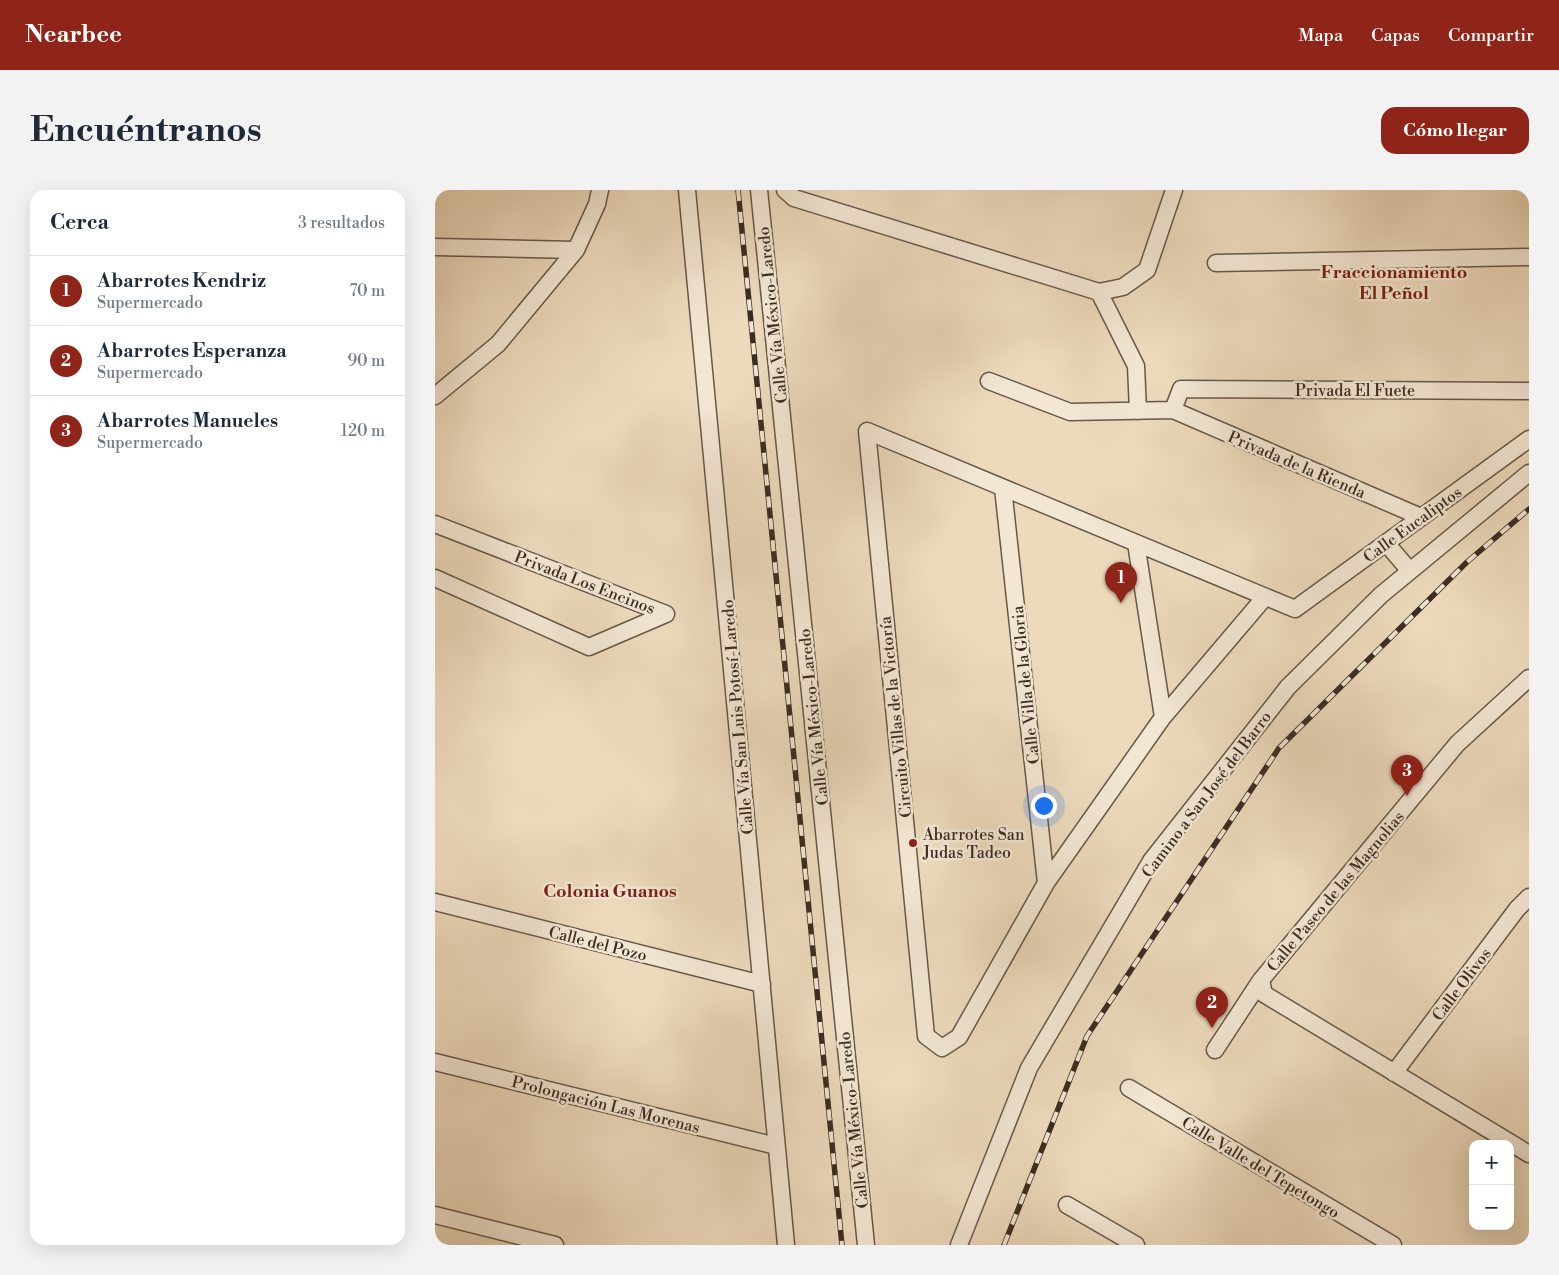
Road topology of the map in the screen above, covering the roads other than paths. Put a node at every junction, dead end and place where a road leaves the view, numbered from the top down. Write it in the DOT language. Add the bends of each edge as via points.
graph roads {
  1 [pos="600,190"];
  2 [pos="687,190"];
  3 [pos="759,190"];
  4 [pos="785,190"];
  5 [pos="1174,190"];
  6 [pos="435,247"];
  7 [pos="575,250"];
  8 [pos="1529,257"];
  9 [pos="1216,263"];
  10 [pos="1099,292"];
  11 [pos="989,380"];
  12 [pos="1529,391"];
  13 [pos="435,396"];
  14 [pos="1173,410"];
  15 [pos="1138,411"];
  16 [pos="1529,439"];
  17 [pos="1529,473"];
  18 [pos="1003,488"];
  19 [pos="1421,517"];
  20 [pos="435,524"];
  21 [pos="1136,543"];
  22 [pos="1386,543"];
  23 [pos="1411,571"];
  24 [pos="435,578"];
  25 [pos="1265,597"];
  26 [pos="1295,609"];
  27 [pos="1529,678"];
  28 [pos="1163,717"];
  29 [pos="1046,882"];
  30 [pos="1529,897"];
  31 [pos="435,902"];
  32 [pos="1261,980"];
  33 [pos="762,984"];
  34 [pos="1215,1050"];
  35 [pos="435,1062"];
  36 [pos="1394,1073"];
  37 [pos="1129,1088"];
  38 [pos="777,1146"];
  39 [pos="1529,1154"];
  40 [pos="1067,1205"];
  41 [pos="435,1215"];
  42 [pos="555,1245"];
  43 [pos="786,1245"];
  44 [pos="866,1245"];
  45 [pos="959,1245"];
  46 [pos="1136,1245"];
  47 [pos="1393,1245"];
  1 -- 7 [label="street" via="597,204"];
  2 -- 33 [label="street, Calle Vía San Luis Potosí-Laredo"];
  3 -- 44 [label="street, Calle Vía México-Laredo"];
  4 -- 10 [label="street" via="794,198"];
  5 -- 10 [label="street" via="1147,270 1123,287"];
  6 -- 7 [label="street"];
  7 -- 13 [label="street" via="498,344"];
  8 -- 9 [label="street"];
  10 -- 15 [label="street" via="1136,366"];
  11 -- 15 [label="street" via="1070,412"];
  12 -- 14 [label="street, Privada El Fuete" via="1181,389"];
  14 -- 15 [label="street"];
  14 -- 19 [label="street, Privada de la Rienda"];
  16 -- 19 [label="street, Calle Eucaliptos"];
  17 -- 23 [label="street, Camino a San José del Barro"];
  18 -- 21 [label="street, Circuito Villas de la Victoría"];
  18 -- 29 [label="street, Calle Villa de la Gloria"];
  18 -- 29 [label="street, Circuito Villas de la Victoría" via="867,431 926,1036 942,1048 959,1037"];
  19 -- 22 [label="street, Calle Eucaliptos"];
  20 -- 24 [label="street, Privada Los Encinos" via="666,614 589,647"];
  21 -- 25 [label="street, Circuito Villas de la Victoría"];
  21 -- 28 [label="street"];
  22 -- 23 [label="street"];
  22 -- 26 [label="street, Calle Eucaliptos"];
  23 -- 45 [label="street, Camino a San José del Barro" via="1381,595 1288,687 1151,861 1029,1068"];
  25 -- 26 [label="street, Circuito Villas de la Victoría"];
  25 -- 28 [label="street, Circuito Villas de la Victoría"];
  27 -- 32 [label="street, Calle Paseo de las Magnolias" via="1457,744"];
  28 -- 29 [label="street, Circuito Villas de la Victoría"];
  30 -- 36 [label="street, Calle Olivos"];
  31 -- 33 [label="street, Calle del Pozo"];
  32 -- 34 [label="street"];
  32 -- 36 [label="street, Calle Paseo de las Magnolias" via="1264,994"];
  33 -- 38 [label="street, Calle Vía San Luis Potosí-Laredo"];
  35 -- 38 [label="street, Prolongación Las Morenas"];
  36 -- 39 [label="street, Calle Paseo de las Magnolias"];
  37 -- 47 [label="street, Calle Valle del Tepetongo"];
  38 -- 43 [label="street, Calle Vía San Luis Potosí-Laredo"];
  40 -- 46 [label="street"];
  41 -- 42 [label="street"];
}
